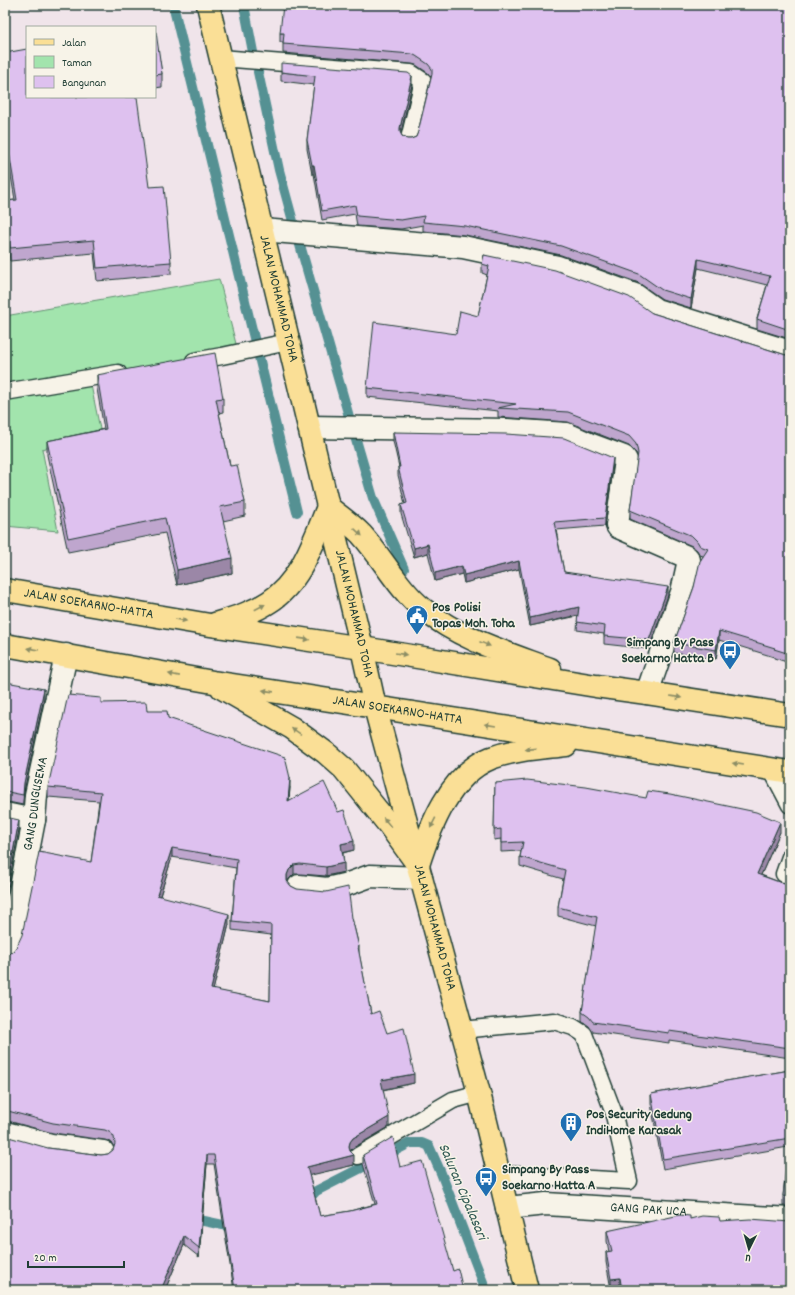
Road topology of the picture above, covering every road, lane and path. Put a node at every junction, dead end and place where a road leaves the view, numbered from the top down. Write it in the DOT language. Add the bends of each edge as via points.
graph roads {
  1 [pos="208,5"];
  2 [pos="221,58"];
  3 [pos="408,139"];
  4 [pos="262,230"];
  5 [pos="288,342"];
  6 [pos="790,352"];
  7 [pos="183,363"];
  8 [pos="129,372"];
  9 [pos="5,392"];
  10 [pos="309,427"];
  11 [pos="328,507"];
  12 [pos="5,590"];
  13 [pos="210,625"];
  14 [pos="5,645"];
  15 [pos="362,648"];
  16 [pos="66,655"];
  17 [pos="213,682"];
  18 [pos="596,686"];
  19 [pos="647,693"];
  20 [pos="375,707"];
  21 [pos="790,715"];
  22 [pos="598,742"];
  23 [pos="780,771"];
  24 [pos="790,805"];
  25 [pos="5,814"];
  26 [pos="34,820"];
  27 [pos="790,856"];
  28 [pos="419,872"];
  29 [pos="784,874"];
  30 [pos="299,886"];
  31 [pos="5,952"];
  32 [pos="462,1030"];
  33 [pos="479,1094"];
  34 [pos="5,1133"];
  35 [pos="103,1152"];
  36 [pos="358,1156"];
  37 [pos="499,1174"];
  38 [pos="507,1208"];
  39 [pos="790,1219"];
  40 [pos="527,1290"];
  1 -- 2 [label="main road, JALAN MOHAMMAD TOHA"];
  2 -- 3 [label="lane" via="411,73 423,81"];
  2 -- 4 [label="main road, JALAN MOHAMMAD TOHA"];
  4 -- 5 [label="main road, JALAN MOHAMMAD TOHA"];
  4 -- 6 [label="street" via="463,247 558,267 634,295 656,310"];
  5 -- 7 [label="lane"];
  5 -- 10 [label="main road, JALAN MOHAMMAD TOHA"];
  8 -- 9 [label="lane"];
  10 -- 11 [label="main road, JALAN MOHAMMAD TOHA"];
  10 -- 19 [label="street" via="507,430 567,434 624,457 626,460 616,525 689,560 682,592"];
  13 -- 11 [label="main road, one-way" via="246,614 280,593 306,559"];
  11 -- 15 [label="main road, JALAN MOHAMMAD TOHA"];
  11 -- 18 [label="main road, one-way" via="361,534 396,580 423,609 449,627"];
  12 -- 13 [label="main road, JALAN SOEKARNO-HATTA, one-way"];
  13 -- 15 [label="main road, JALAN SOEKARNO-HATTA, one-way"];
  16 -- 14 [label="main road, JALAN SOEKARNO-HATTA, one-way"];
  15 -- 18 [label="main road, JALAN SOEKARNO-HATTA, one-way"];
  15 -- 20 [label="main road, JALAN MOHAMMAD TOHA"];
  17 -- 16 [label="main road, JALAN SOEKARNO-HATTA, one-way"];
  16 -- 26 [label="street, GANG DUNGUSEMA" via="36,795"];
  20 -- 17 [label="main road, JALAN SOEKARNO-HATTA, one-way"];
  28 -- 17 [label="main road, one-way" via="389,825 344,769 292,728"];
  18 -- 19 [label="main road, JALAN SOEKARNO-HATTA"];
  19 -- 21 [label="main road, JALAN SOEKARNO-HATTA, one-way"];
  22 -- 20 [label="main road, JALAN SOEKARNO-HATTA, one-way"];
  20 -- 28 [label="main road, JALAN MOHAMMAD TOHA"];
  23 -- 22 [label="main road, JALAN SOEKARNO-HATTA, one-way"];
  22 -- 28 [label="main road, one-way" via="524,749 490,759 473,769 457,784 441,807 427,835"];
  23 -- 24 [label="lane"];
  25 -- 26 [label="street"];
  26 -- 31 [label="street, GANG DUNGUSEMA" via="11,939"];
  27 -- 29 [label="lane"];
  28 -- 30 [label="street" via="370,876 327,889"];
  28 -- 32 [label="main road, JALAN MOHAMMAD TOHA"];
  32 -- 33 [label="main road, JALAN MOHAMMAD TOHA"];
  32 -- 37 [label="lane" via="554,1021 573,1027 584,1034 613,1110 629,1181"];
  33 -- 36 [label="lane" via="453,1100"];
  33 -- 37 [label="main road, JALAN MOHAMMAD TOHA"];
  34 -- 35 [label="street" via="51,1145"];
  37 -- 38 [label="main road, JALAN MOHAMMAD TOHA"];
  38 -- 39 [label="street, GANG PAK UCA" via="546,1204"];
  38 -- 40 [label="main road, JALAN MOHAMMAD TOHA"];
}
